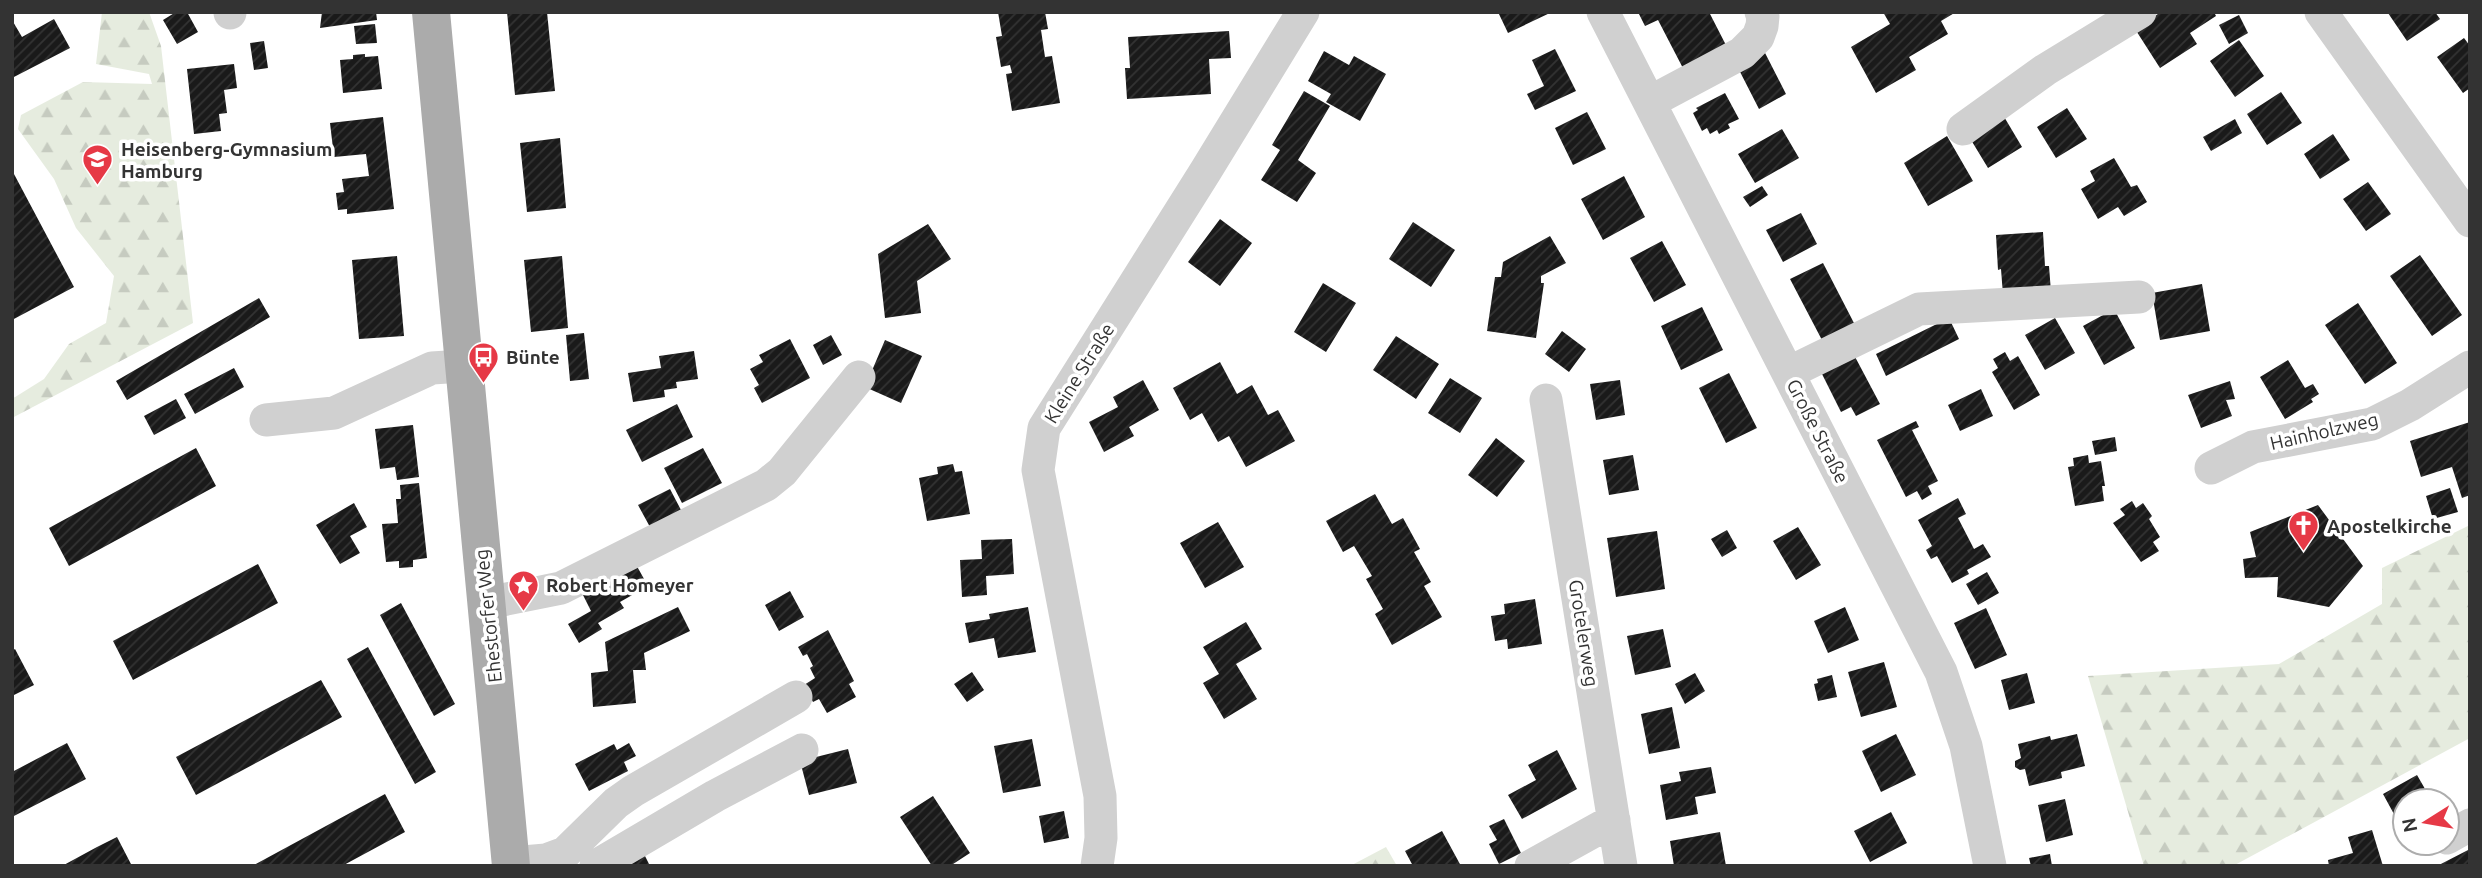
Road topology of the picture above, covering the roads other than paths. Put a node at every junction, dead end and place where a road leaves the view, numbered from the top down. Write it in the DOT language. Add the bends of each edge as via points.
graph roads {
  1 [pos="431,12"];
  2 [pos="1303,12"];
  3 [pos="1604,12"];
  4 [pos="1760,12"];
  5 [pos="2140,12"];
  6 [pos="2321,12"];
  7 [pos="1650,102"];
  8 [pos="1963,129"];
  9 [pos="2470,221"];
  10 [pos="2139,297"];
  11 [pos="463,366"];
  12 [pos="2470,367"];
  13 [pos="1788,373"];
  14 [pos="859,377"];
  15 [pos="1546,400"];
  16 [pos="266,420"];
  17 [pos="2211,468"];
  18 [pos="487,603"];
  19 [pos="796,696"];
  20 [pos="802,750"];
  21 [pos="1614,820"];
  22 [pos="511,864"];
  23 [pos="596,866"];
  24 [pos="1097,866"];
  25 [pos="1531,866"];
  26 [pos="1621,866"];
  27 [pos="1990,866"];
  1 -- 11 [label="main road, Ehestorfer Weg"];
  2 -- 24 [label="street, Kleine Straße" via="1044,428 1038,470 1100,796"];
  3 -- 7 [label="street, Große Straße"];
  4 -- 7 [label="street" via="1758,37 1742,53"];
  5 -- 8 [label="street" via="2045,70"];
  6 -- 9 [label="street"];
  7 -- 13 [label="street, Große Straße"];
  10 -- 13 [label="street" via="1919,309"];
  11 -- 16 [label="street" via="432,368 334,413"];
  11 -- 18 [label="main road, Ehestorfer Weg"];
  12 -- 17 [label="street, Hainholzweg" via="2372,424 2253,447"];
  13 -- 27 [label="street, Große Straße" via="1941,672 1966,746"];
  14 -- 18 [label="street" via="782,472 766,485 561,588"];
  15 -- 21 [label="street, Grotelerweg"];
  18 -- 22 [label="main road, Ehestorfer Weg"];
  19 -- 22 [label="street" via="633,791 565,853"];
  20 -- 23 [label="street"];
  21 -- 25 [label="street"];
  21 -- 26 [label="street, Grotelerweg"];
}
